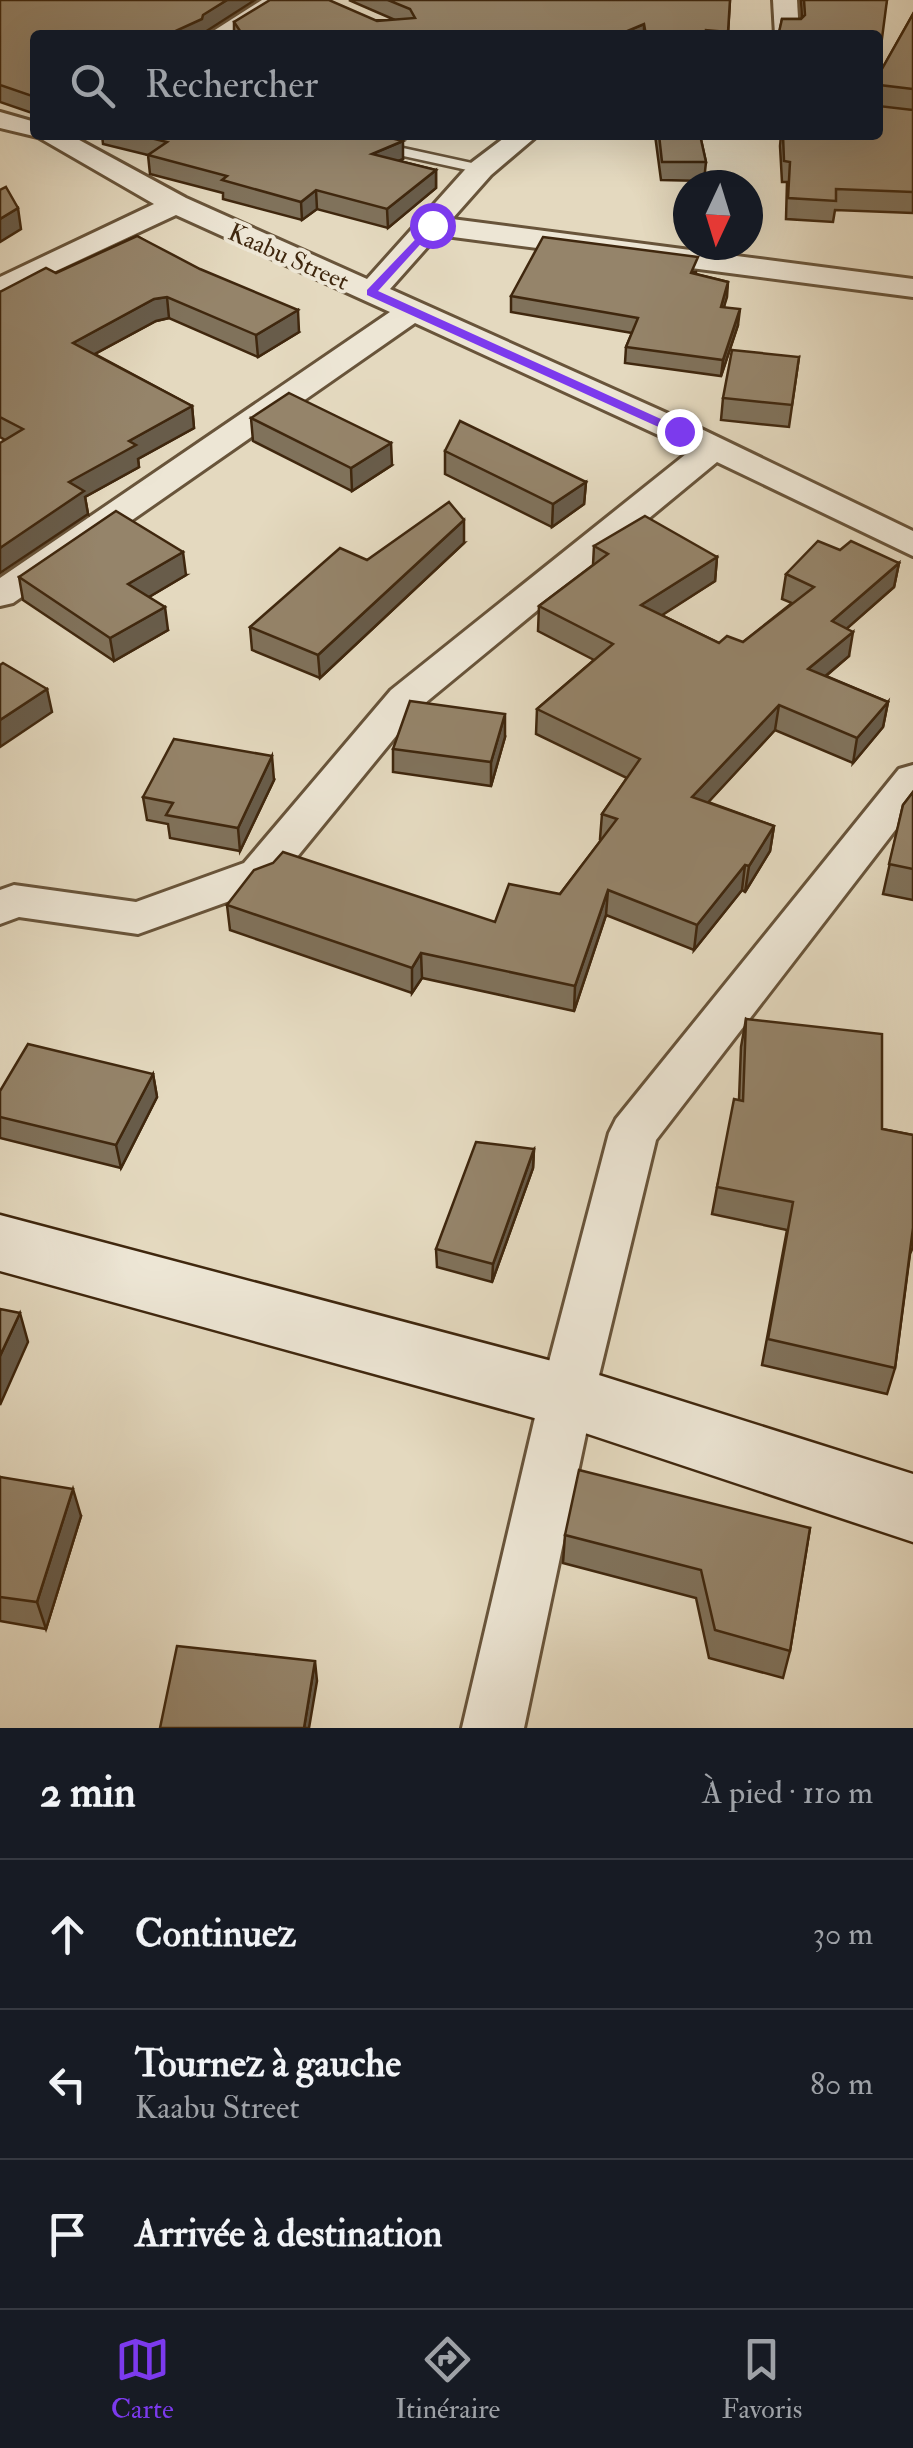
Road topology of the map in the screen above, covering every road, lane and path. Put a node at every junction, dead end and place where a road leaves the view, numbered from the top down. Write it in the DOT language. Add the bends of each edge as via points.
graph roads {
  1 [pos="279,0"];
  2 [pos="785,0"];
  3 [pos="227,30"];
  4 [pos="786,30"];
  5 [pos="0,120"];
  6 [pos="30,128"];
  7 [pos="63,140"];
  8 [pos="519,140"];
  9 [pos="358,142"];
  10 [pos="481,169"];
  11 [pos="176,204"];
  12 [pos="432,225"];
  13 [pos="0,288"];
  14 [pos="913,288"];
  15 [pos="371,292"];
  16 [pos="412,311"];
  17 [pos="714,448"];
  18 [pos="913,545"];
  19 [pos="0,595"];
  20 [pos="913,779"];
  21 [pos="0,908"];
  22 [pos="0,1242"];
  23 [pos="567,1396"];
  24 [pos="913,1508"];
  25 [pos="492,1728"];
  1 -- 3 [label="street"];
  2 -- 4 [label="street"];
  5 -- 6 [label="street, Kaabu Street"];
  7 -- 11 [label="street, Kaabu Street"];
  8 -- 10 [label="street"];
  9 -- 10 [label="lane"];
  10 -- 12 [label="street"];
  11 -- 13 [label="street"];
  11 -- 15 [label="street, Kaabu Street"];
  12 -- 14 [label="street"];
  12 -- 15 [label="street"];
  15 -- 16 [label="street, Kaabu Street"];
  16 -- 17 [label="street, Kaabu Street"];
  16 -- 19 [label="street"];
  17 -- 18 [label="street, Kaabu Street"];
  17 -- 21 [label="street" via="406,699 258,874 138,918 14,901"];
  20 -- 23 [label="street" via="633,1133"];
  22 -- 23 [label="street"];
  23 -- 24 [label="street"];
  23 -- 25 [label="street"];
}
